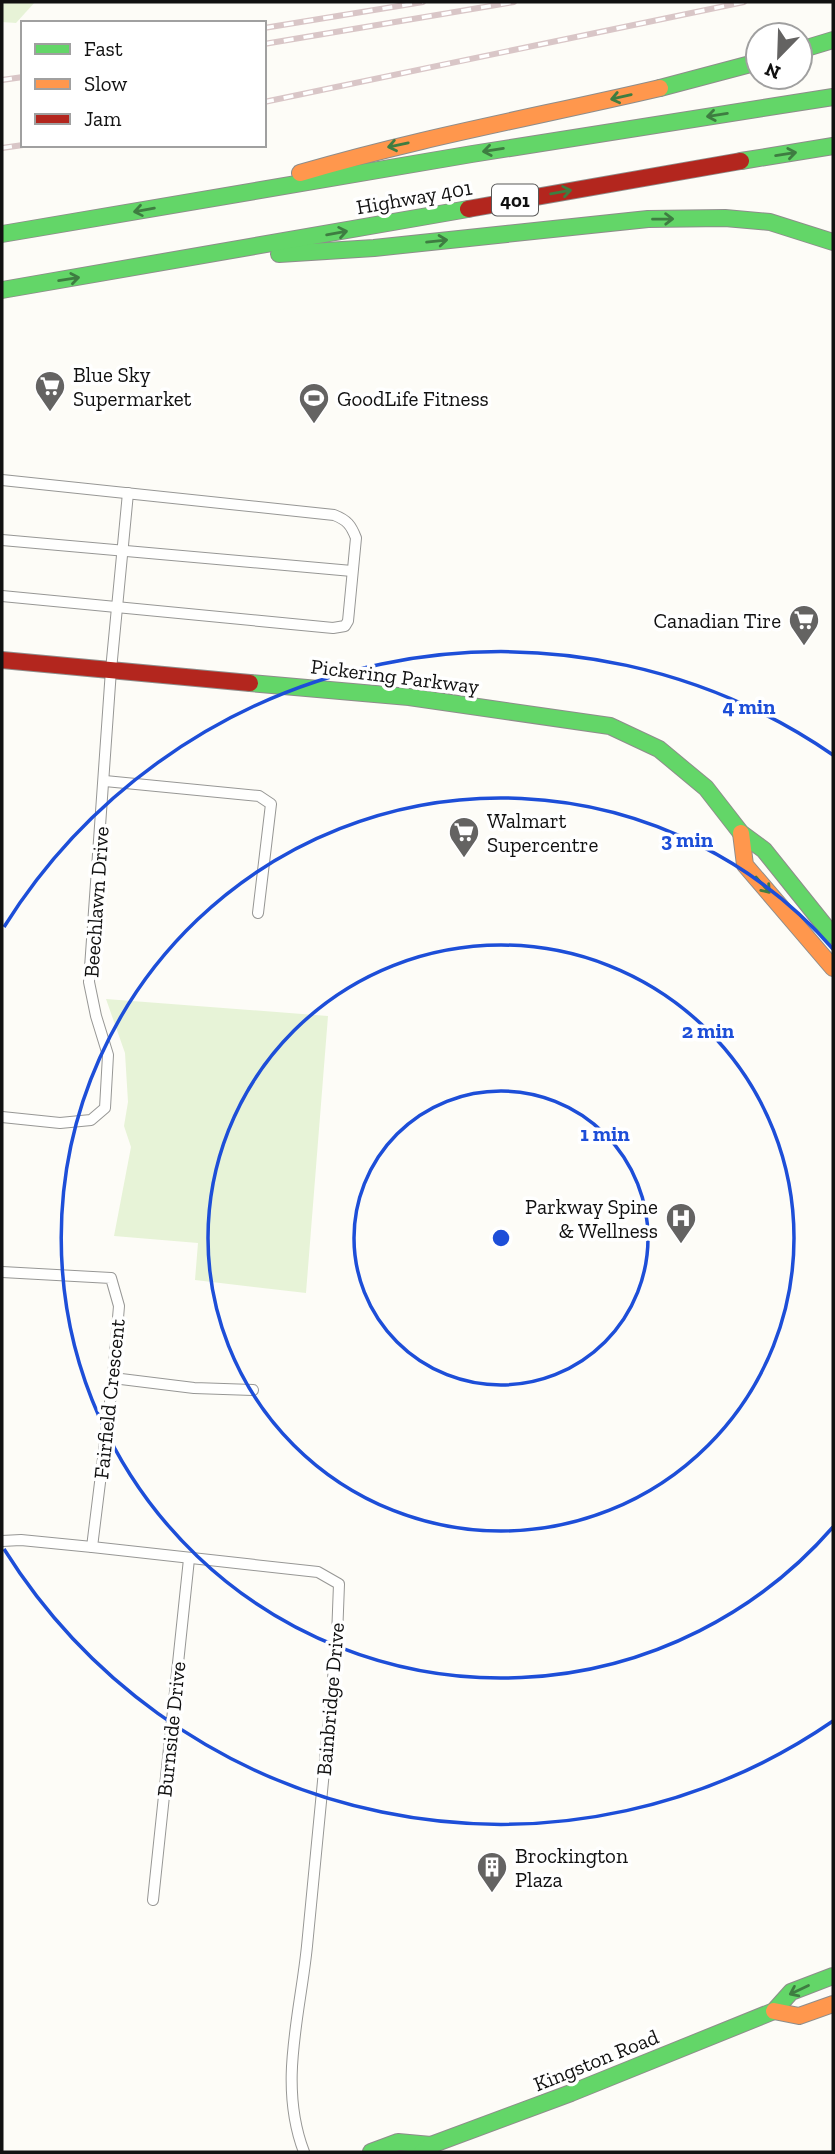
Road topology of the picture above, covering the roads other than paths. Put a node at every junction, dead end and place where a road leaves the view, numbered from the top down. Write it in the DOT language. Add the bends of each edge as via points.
graph roads {
  1 [pos="833,40"];
  2 [pos="814,46"];
  3 [pos="744,66"];
  4 [pos="833,97"];
  5 [pos="833,146"];
  6 [pos="212,199"];
  7 [pos="2,234"];
  8 [pos="833,242"];
  9 [pos="198,258"];
  10 [pos="2,290"];
  11 [pos="2,480"];
  12 [pos="128,493"];
  13 [pos="2,540"];
  14 [pos="122,551"];
  15 [pos="352,571"];
  16 [pos="2,596"];
  17 [pos="117,607"];
  18 [pos="2,660"];
  19 [pos="111,670"];
  20 [pos="104,781"];
  21 [pos="741,833"];
  22 [pos="258,914"];
  23 [pos="816,917"];
  24 [pos="803,930"];
  25 [pos="833,936"];
  26 [pos="833,968"];
  27 [pos="2,1117"];
  28 [pos="2,1272"];
  29 [pos="113,1378"];
  30 [pos="253,1390"];
  31 [pos="2,1541"];
  32 [pos="92,1547"];
  33 [pos="189,1559"];
  34 [pos="153,1900"];
  35 [pos="832,1977"];
  36 [pos="833,2004"];
  37 [pos="774,2011"];
  38 [pos="427,2149"];
  39 [pos="304,2152"];
  40 [pos="371,2152"];
  1 -- 2 [label="main road"];
  3 -- 6 [label="main road, one-way" via="378,150"];
  4 -- 6 [label="main road, Highway 401, one-way"];
  9 -- 5 [label="main road, Highway 401 / 401, one-way"];
  6 -- 7 [label="main road, Highway 401, one-way"];
  9 -- 8 [label="main road, one-way" via="374,248 699,218 770,222"];
  10 -- 9 [label="main road, Highway 401 / 401, one-way"];
  11 -- 12 [label="street"];
  12 -- 14 [label="street, Beechlawn Drive"];
  12 -- 15 [label="street" via="334,515 352,526"];
  13 -- 14 [label="street"];
  14 -- 15 [label="street"];
  14 -- 17 [label="street, Beechlawn Drive"];
  15 -- 17 [label="street" via="348,621 333,628"];
  16 -- 17 [label="street"];
  17 -- 19 [label="street, Beechlawn Drive"];
  18 -- 19 [label="main road, Pickering Parkway"];
  19 -- 20 [label="street, Beechlawn Drive"];
  19 -- 21 [label="main road, Pickering Parkway" via="409,697 610,726 659,749 706,788"];
  20 -- 22 [label="street" via="259,796 271,804"];
  20 -- 27 [label="street, Beechlawn Drive" via="89,982 108,1055 105,1108 91,1121"];
  21 -- 23 [label="main road, Pickering Parkway" via="764,849"];
  21 -- 24 [label="main road, Pickering Parkway, one-way" via="745,865"];
  23 -- 24 [label="street"];
  23 -- 25 [label="main road, Pickering Parkway"];
  24 -- 26 [label="main road, Pickering Parkway"];
  28 -- 29 [label="street, Fairfield Crescent" via="111,1278 119,1306"];
  29 -- 30 [label="street"];
  29 -- 32 [label="street, Fairfield Crescent"];
  31 -- 32 [label="street, Bainbridge Drive"];
  32 -- 33 [label="street, Bainbridge Drive"];
  33 -- 34 [label="street, Burnside Drive"];
  33 -- 39 [label="street, Bainbridge Drive" via="318,1572 339,1584 291,2067 294,2126"];
  35 -- 37 [label="main road, Kingston Road, one-way" via="791,1992"];
  36 -- 37 [label="main road, Kingston Road" via="799,2016"];
  37 -- 38 [label="main road, Kingston Road"];
  38 -- 40 [label="main road, Kingston Road" via="398,2142"];
}
